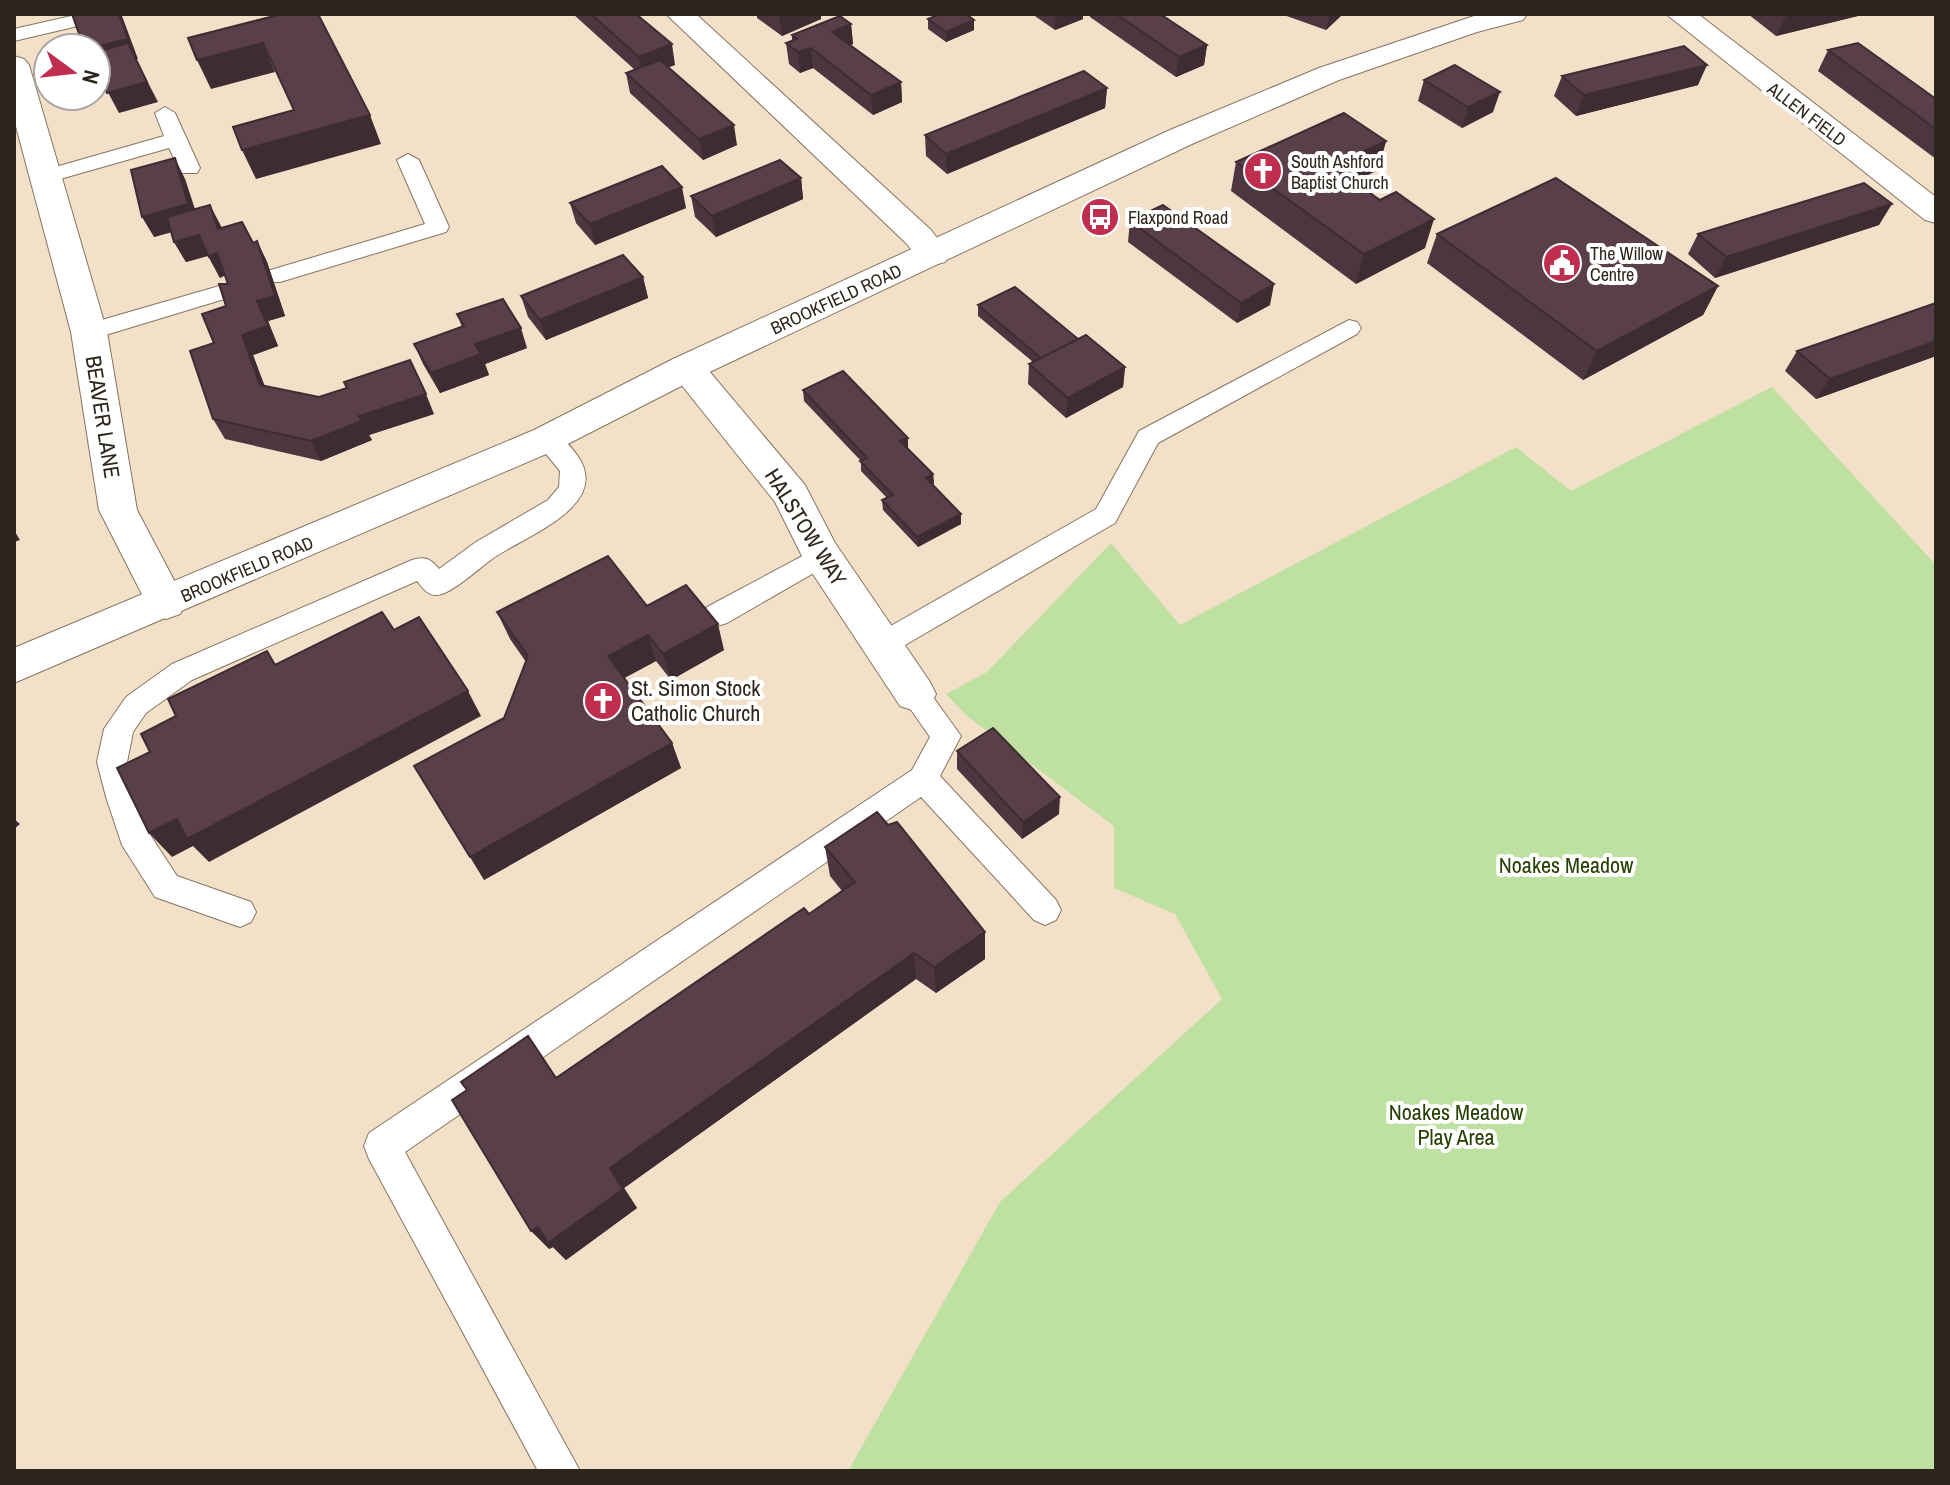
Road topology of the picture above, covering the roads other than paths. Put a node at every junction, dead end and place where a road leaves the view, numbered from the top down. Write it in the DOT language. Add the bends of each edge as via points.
graph roads {
  1 [pos="105,14"];
  2 [pos="681,14"];
  3 [pos="1513,14"];
  4 [pos="1680,14"];
  5 [pos="14,35"];
  6 [pos="14,65"];
  7 [pos="165,113"];
  8 [pos="176,139"];
  9 [pos="408,160"];
  10 [pos="189,168"];
  11 [pos="46,177"];
  12 [pos="1936,213"];
  13 [pos="933,255"];
  14 [pos="272,277"];
  15 [pos="233,289"];
  16 [pos="1349,328"];
  17 [pos="89,332"];
  18 [pos="686,368"];
  19 [pos="547,439"];
  20 [pos="823,555"];
  21 [pos="166,603"];
  22 [pos="717,615"];
  23 [pos="883,644"];
  24 [pos="14,666"];
  25 [pos="915,694"];
  26 [pos="923,779"];
  27 [pos="1045,910"];
  28 [pos="240,912"];
  29 [pos="560,1471"];
  1 -- 5 [label="lane"];
  2 -- 13 [label="street"];
  3 -- 13 [label="street, BROOKFIELD ROAD" via="1329,74 1181,137"];
  4 -- 12 [label="street, ALLEN FIELD"];
  6 -- 11 [label="street, BEAVER LANE"];
  7 -- 8 [label="lane"];
  8 -- 10 [label="lane"];
  8 -- 11 [label="lane"];
  9 -- 14 [label="lane" via="438,227"];
  11 -- 17 [label="street, BEAVER LANE"];
  13 -- 18 [label="street, BROOKFIELD ROAD"];
  15 -- 17 [label="lane"];
  16 -- 23 [label="lane" via="1148,437 1106,516"];
  17 -- 21 [label="street, BEAVER LANE" via="118,510"];
  18 -- 19 [label="street, BROOKFIELD ROAD"];
  18 -- 20 [label="street, HALSTOW WAY" via="791,495"];
  19 -- 21 [label="street, BROOKFIELD ROAD"];
  19 -- 28 [label="lane" via="576,476 557,507 437,585 422,567 182,672 136,705 119,729 112,762 121,797 133,835 166,887"];
  20 -- 22 [label="lane"];
  20 -- 23 [label="street, HALSTOW WAY"];
  21 -- 24 [label="street"];
  23 -- 25 [label="street, HALSTOW WAY"];
  25 -- 26 [label="lane" via="946,736"];
  26 -- 27 [label="lane"];
  26 -- 29 [label="lane" via="382,1146"];
}
